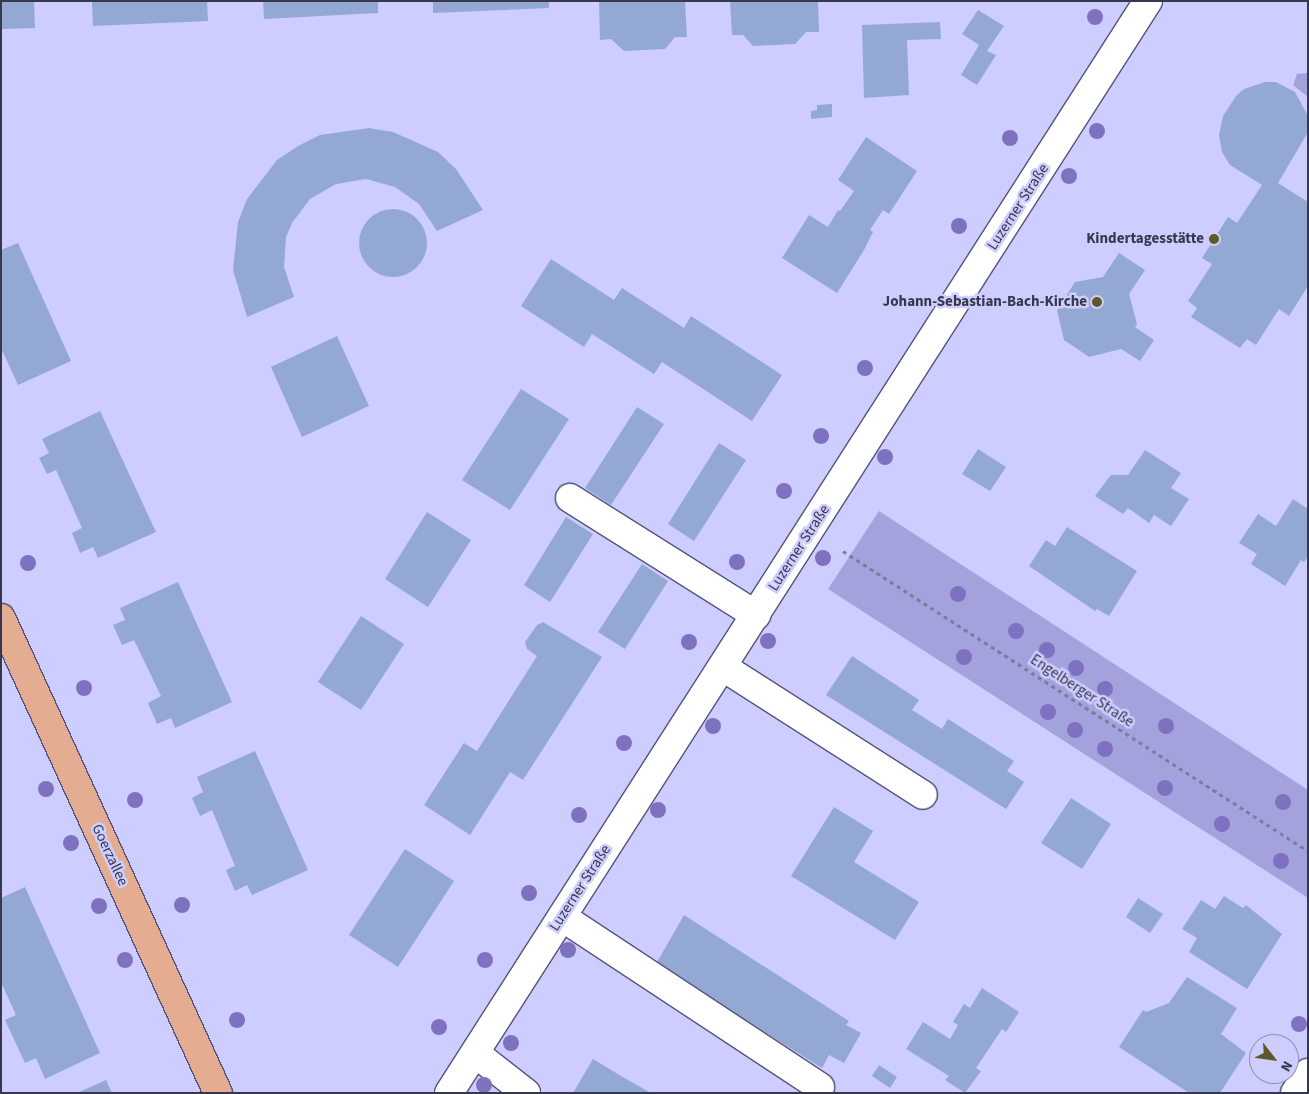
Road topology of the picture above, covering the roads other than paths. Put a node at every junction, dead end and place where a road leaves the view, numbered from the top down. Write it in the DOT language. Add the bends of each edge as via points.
graph roads {
  1 [pos="1148,1"];
  2 [pos="570,498"];
  3 [pos="756,615"];
  4 [pos="1,618"];
  5 [pos="723,667"];
  6 [pos="923,795"];
  7 [pos="562,917"];
  8 [pos="475,1053"];
  9 [pos="1308,1073"];
  10 [pos="820,1087"];
  11 [pos="218,1093"];
  12 [pos="449,1093"];
  13 [pos="526,1093"];
  14 [pos="1295,1093"];
  1 -- 3 [label="street, Luzerner Straße"];
  2 -- 3 [label="street"];
  3 -- 5 [label="street, Luzerner Straße"];
  4 -- 11 [label="main road, Goerzallee"];
  5 -- 6 [label="street"];
  5 -- 7 [label="street, Luzerner Straße"];
  7 -- 8 [label="street, Luzerner Straße"];
  7 -- 10 [label="street"];
  8 -- 12 [label="street, Luzerner Straße"];
  8 -- 13 [label="street"];
  9 -- 14 [label="street"];
}
